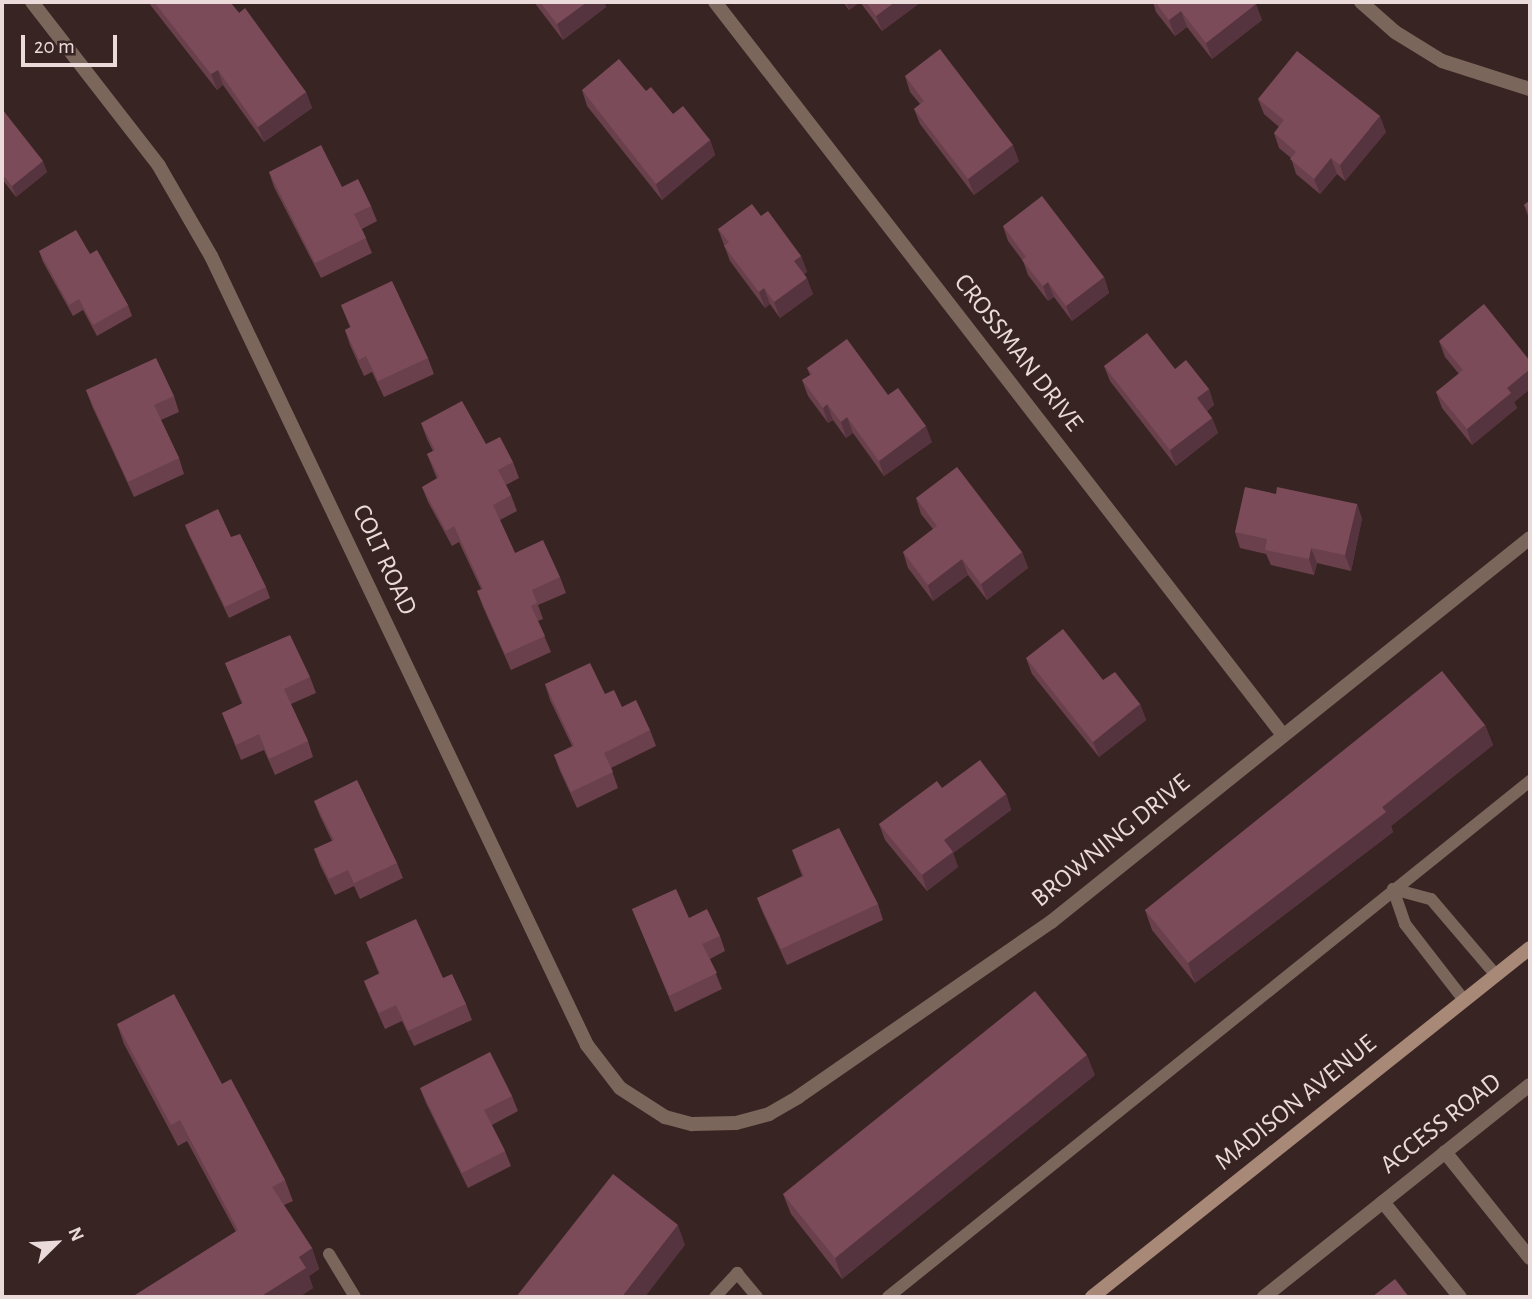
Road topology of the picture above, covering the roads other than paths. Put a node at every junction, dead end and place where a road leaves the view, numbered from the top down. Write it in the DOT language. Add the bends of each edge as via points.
graph roads {
  1 [pos="32,2"];
  2 [pos="715,2"];
  3 [pos="1361,2"];
  4 [pos="1530,89"];
  5 [pos="1530,538"];
  6 [pos="1283,735"];
  7 [pos="1530,781"];
  8 [pos="1393,889"];
  9 [pos="1530,948"];
  10 [pos="1496,975"];
  11 [pos="1464,1000"];
  12 [pos="1530,1085"];
  13 [pos="692,1124"];
  14 [pos="1445,1152"];
  15 [pos="1383,1202"];
  16 [pos="329,1254"];
  17 [pos="1530,1258"];
  18 [pos="355,1297"];
  19 [pos="715,1297"];
  20 [pos="757,1297"];
  21 [pos="888,1297"];
  22 [pos="1092,1297"];
  23 [pos="1264,1297"];
  24 [pos="1460,1297"];
  1 -- 13 [label="street, COLT ROAD" via="159,166 211,256 587,1045 620,1088 653,1111"];
  2 -- 6 [label="street, CROSSMAN DRIVE"];
  3 -- 4 [label="street" via="1395,32 1442,61"];
  5 -- 6 [label="street, BROWNING DRIVE"];
  6 -- 13 [label="street, BROWNING DRIVE" via="1051,922 788,1104 748,1121"];
  7 -- 8 [label="lane"];
  8 -- 10 [label="lane" via="1431,899"];
  8 -- 11 [label="lane" via="1405,924"];
  8 -- 21 [label="lane"];
  9 -- 10 [label="main road, MADISON AVENUE"];
  10 -- 11 [label="main road, MADISON AVENUE"];
  11 -- 22 [label="main road, MADISON AVENUE"];
  12 -- 14 [label="street, ACCESS ROAD"];
  14 -- 15 [label="street, ACCESS ROAD"];
  14 -- 17 [label="street"];
  15 -- 23 [label="street, ACCESS ROAD"];
  15 -- 24 [label="street, ACCESS ROAD"];
  16 -- 18 [label="lane"];
  19 -- 20 [label="lane" via="737,1273"];
}
